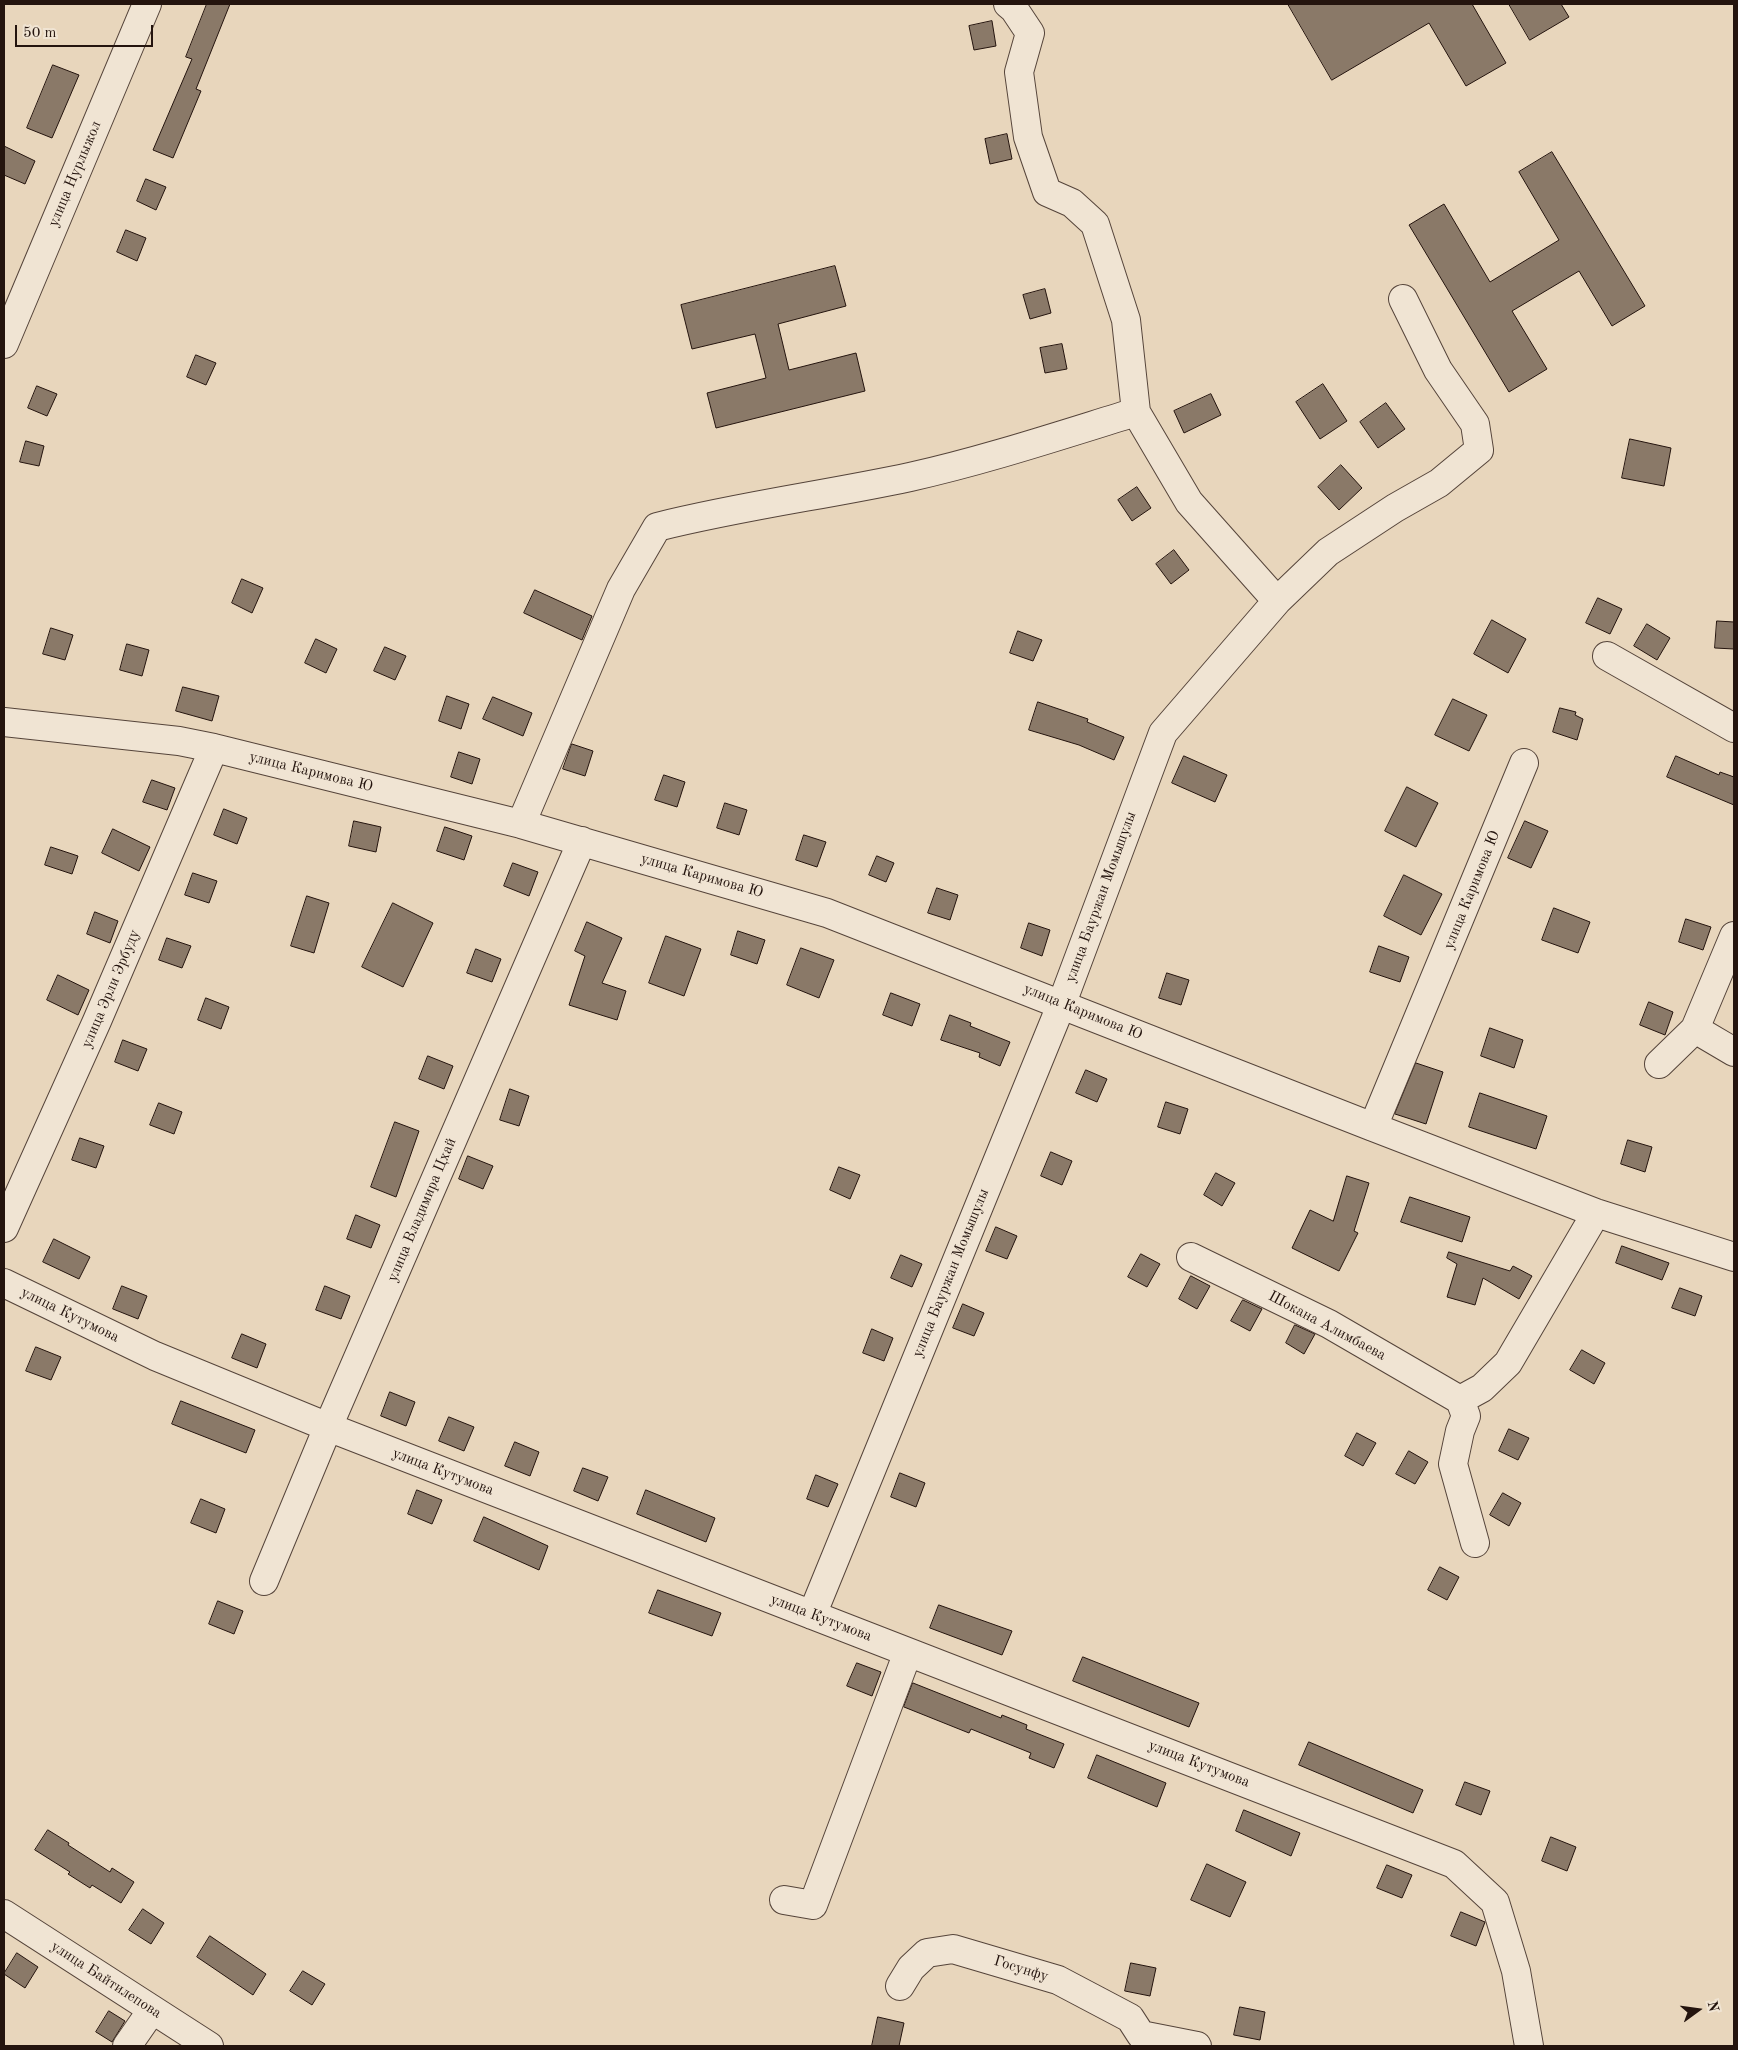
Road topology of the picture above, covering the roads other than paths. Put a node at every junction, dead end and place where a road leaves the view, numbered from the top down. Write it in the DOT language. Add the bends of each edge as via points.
graph roads {
  1 [pos="147,4"];
  2 [pos="1008,4"];
  3 [pos="1403,299"];
  4 [pos="4,344"];
  5 [pos="1136,412"];
  6 [pos="1277,601"];
  7 [pos="1607,656"];
  8 [pos="4,722"];
  9 [pos="1734,728"];
  10 [pos="214,748"];
  11 [pos="1524,762"];
  12 [pos="522,824"];
  13 [pos="582,841"];
  14 [pos="1734,936"];
  15 [pos="1062,1003"];
  16 [pos="1695,1029"];
  17 [pos="1734,1052"];
  18 [pos="1659,1064"];
  19 [pos="1373,1127"];
  20 [pos="1596,1213"];
  21 [pos="4,1228"];
  22 [pos="1191,1257"];
  23 [pos="1734,1257"];
  24 [pos="4,1283"];
  25 [pos="1460,1400"];
  26 [pos="328,1427"];
  27 [pos="1475,1543"];
  28 [pos="264,1580"];
  29 [pos="812,1615"];
  30 [pos="908,1652"];
  31 [pos="784,1900"];
  32 [pos="4,1914"];
  33 [pos="900,1986"];
  34 [pos="152,2010"];
  35 [pos="1138,2040"];
  36 [pos="127,2046"];
  37 [pos="209,2046"];
  38 [pos="1197,2046"];
  39 [pos="1529,2046"];
  1 -- 4 [label="street, улица Нурлыжол"];
  2 -- 5 [label="street" via="1030,33 1018,72 1028,137 1047,192 1072,204 1095,224 1126,320"];
  3 -- 6 [label="street, улица Бауржан Момышулы" via="1438,370 1475,424 1479,450 1439,483 1328,552"];
  5 -- 6 [label="street" via="1189,502"];
  5 -- 12 [label="street" via="972,462 657,527 621,589"];
  6 -- 15 [label="street, улица Бауржан Момышулы" via="1163,733"];
  7 -- 9 [label="street"];
  8 -- 10 [label="street, улица Каримова Ю" via="179,741"];
  10 -- 12 [label="street, улица Каримова Ю"];
  10 -- 21 [label="street, улица Эрли Эрбуду"];
  11 -- 19 [label="street, улица Каримова Ю"];
  12 -- 13 [label="street, улица Каримова Ю"];
  13 -- 15 [label="street, улица Каримова Ю" via="827,913"];
  13 -- 26 [label="street, улица Владимира Цхай"];
  14 -- 16 [label="street"];
  15 -- 19 [label="street, улица Каримова Ю"];
  15 -- 29 [label="street, улица Бауржан Момышулы"];
  16 -- 17 [label="street"];
  16 -- 18 [label="street"];
  19 -- 20 [label="street, улица Каримова Ю"];
  20 -- 23 [label="street, улица Каримова Ю"];
  20 -- 25 [label="street" via="1508,1363 1482,1388"];
  22 -- 25 [label="street, Шокана Алимбаева" via="1329,1324"];
  24 -- 26 [label="street, улица Кутумова" via="155,1356"];
  25 -- 27 [label="street" via="1466,1416 1453,1464"];
  26 -- 28 [label="street, улица Владимира Цхай"];
  26 -- 29 [label="street, улица Кутумова"];
  29 -- 30 [label="street, улица Кутумова"];
  30 -- 31 [label="street" via="813,1905"];
  30 -- 39 [label="street, улица Кутумова" via="1454,1864 1495,1902 1516,1971"];
  32 -- 34 [label="street, улица Байтилепова"];
  33 -- 35 [label="street, Госунфу" via="911,1968 928,1953 953,1949 1058,1980 1130,2018"];
  34 -- 36 [label="street"];
  34 -- 37 [label="street, улица Байтилепова"];
  35 -- 38 [label="street, Госунфу"];
}
